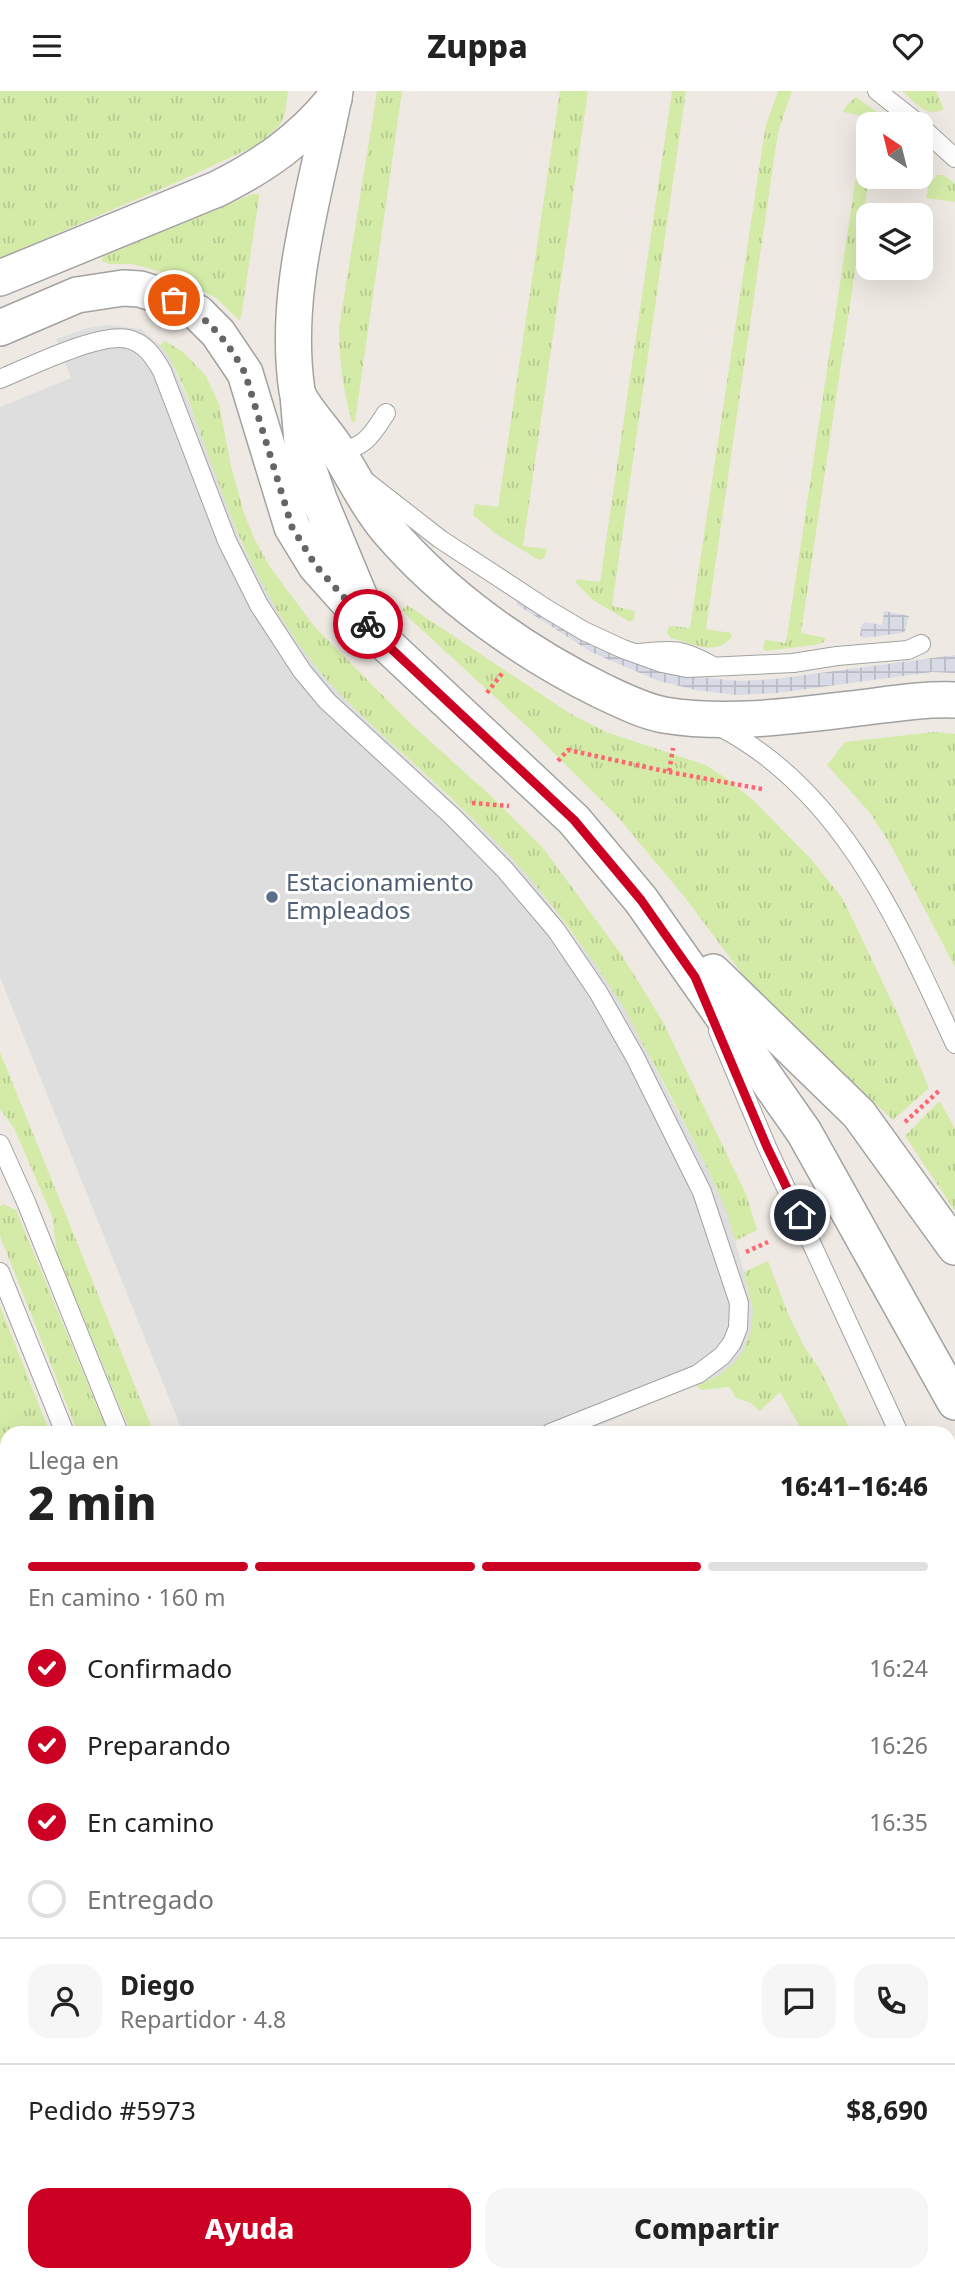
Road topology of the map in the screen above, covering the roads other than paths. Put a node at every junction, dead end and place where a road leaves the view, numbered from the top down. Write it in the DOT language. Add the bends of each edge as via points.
graph roads {
  1 [pos="877,91"];
  2 [pos="334,95"];
  3 [pos="904,112"];
  4 [pos="933,137"];
  5 [pos="955,158"];
  6 [pos="0,278"];
  7 [pos="0,328"];
  8 [pos="0,379"];
  9 [pos="298,395"];
  10 [pos="386,413"];
  11 [pos="340,456"];
  12 [pos="374,630"];
  13 [pos="921,644"];
  14 [pos="955,700"];
  15 [pos="692,718"];
  16 [pos="641,900"];
  17 [pos="695,977"];
  18 [pos="955,1044"];
  19 [pos="0,1144"];
  20 [pos="955,1247"];
  21 [pos="0,1272"];
  22 [pos="955,1402"];
  23 [pos="62,1426"];
  24 [pos="116,1426"];
  25 [pos="568,1426"];
  26 [pos="896,1426"];
  1 -- 3 [label="lane"];
  2 -- 6 [label="street" via="298,138 248,173"];
  2 -- 9 [label="street" via="293,312"];
  4 -- 5 [label="lane"];
  7 -- 12 [label="street" via="78,295 123,288 159,294 198,313 227,343 245,373 292,527 316,566"];
  8 -- 25 [label="lane" via="102,339 138,342 154,358 227,541 259,605 302,671 327,701 505,870 548,920 598,992 635,1057 733,1260 740,1317 732,1343 698,1374"];
  9 -- 11 [label="street"];
  9 -- 12 [label="street" via="303,453"];
  10 -- 11 [label="lane" via="369,440"];
  11 -- 13 [label="lane" via="450,546 575,625 623,649 687,668 793,663"];
  11 -- 15 [label="street" via="360,493 415,561 478,612 572,676 622,701 660,714"];
  12 -- 16 [label="street" via="574,820"];
  14 -- 15 [label="street" via="923,699 797,715"];
  15 -- 18 [label="lane" via="747,741 770,758 843,836 904,933"];
  16 -- 17 [label="street"];
  16 -- 20 [label="street" via="859,1114"];
  17 -- 22 [label="street" via="804,1132"];
  17 -- 26 [label="lane" via="767,1147"];
  19 -- 24 [label="lane"];
  21 -- 23 [label="lane"];
}
